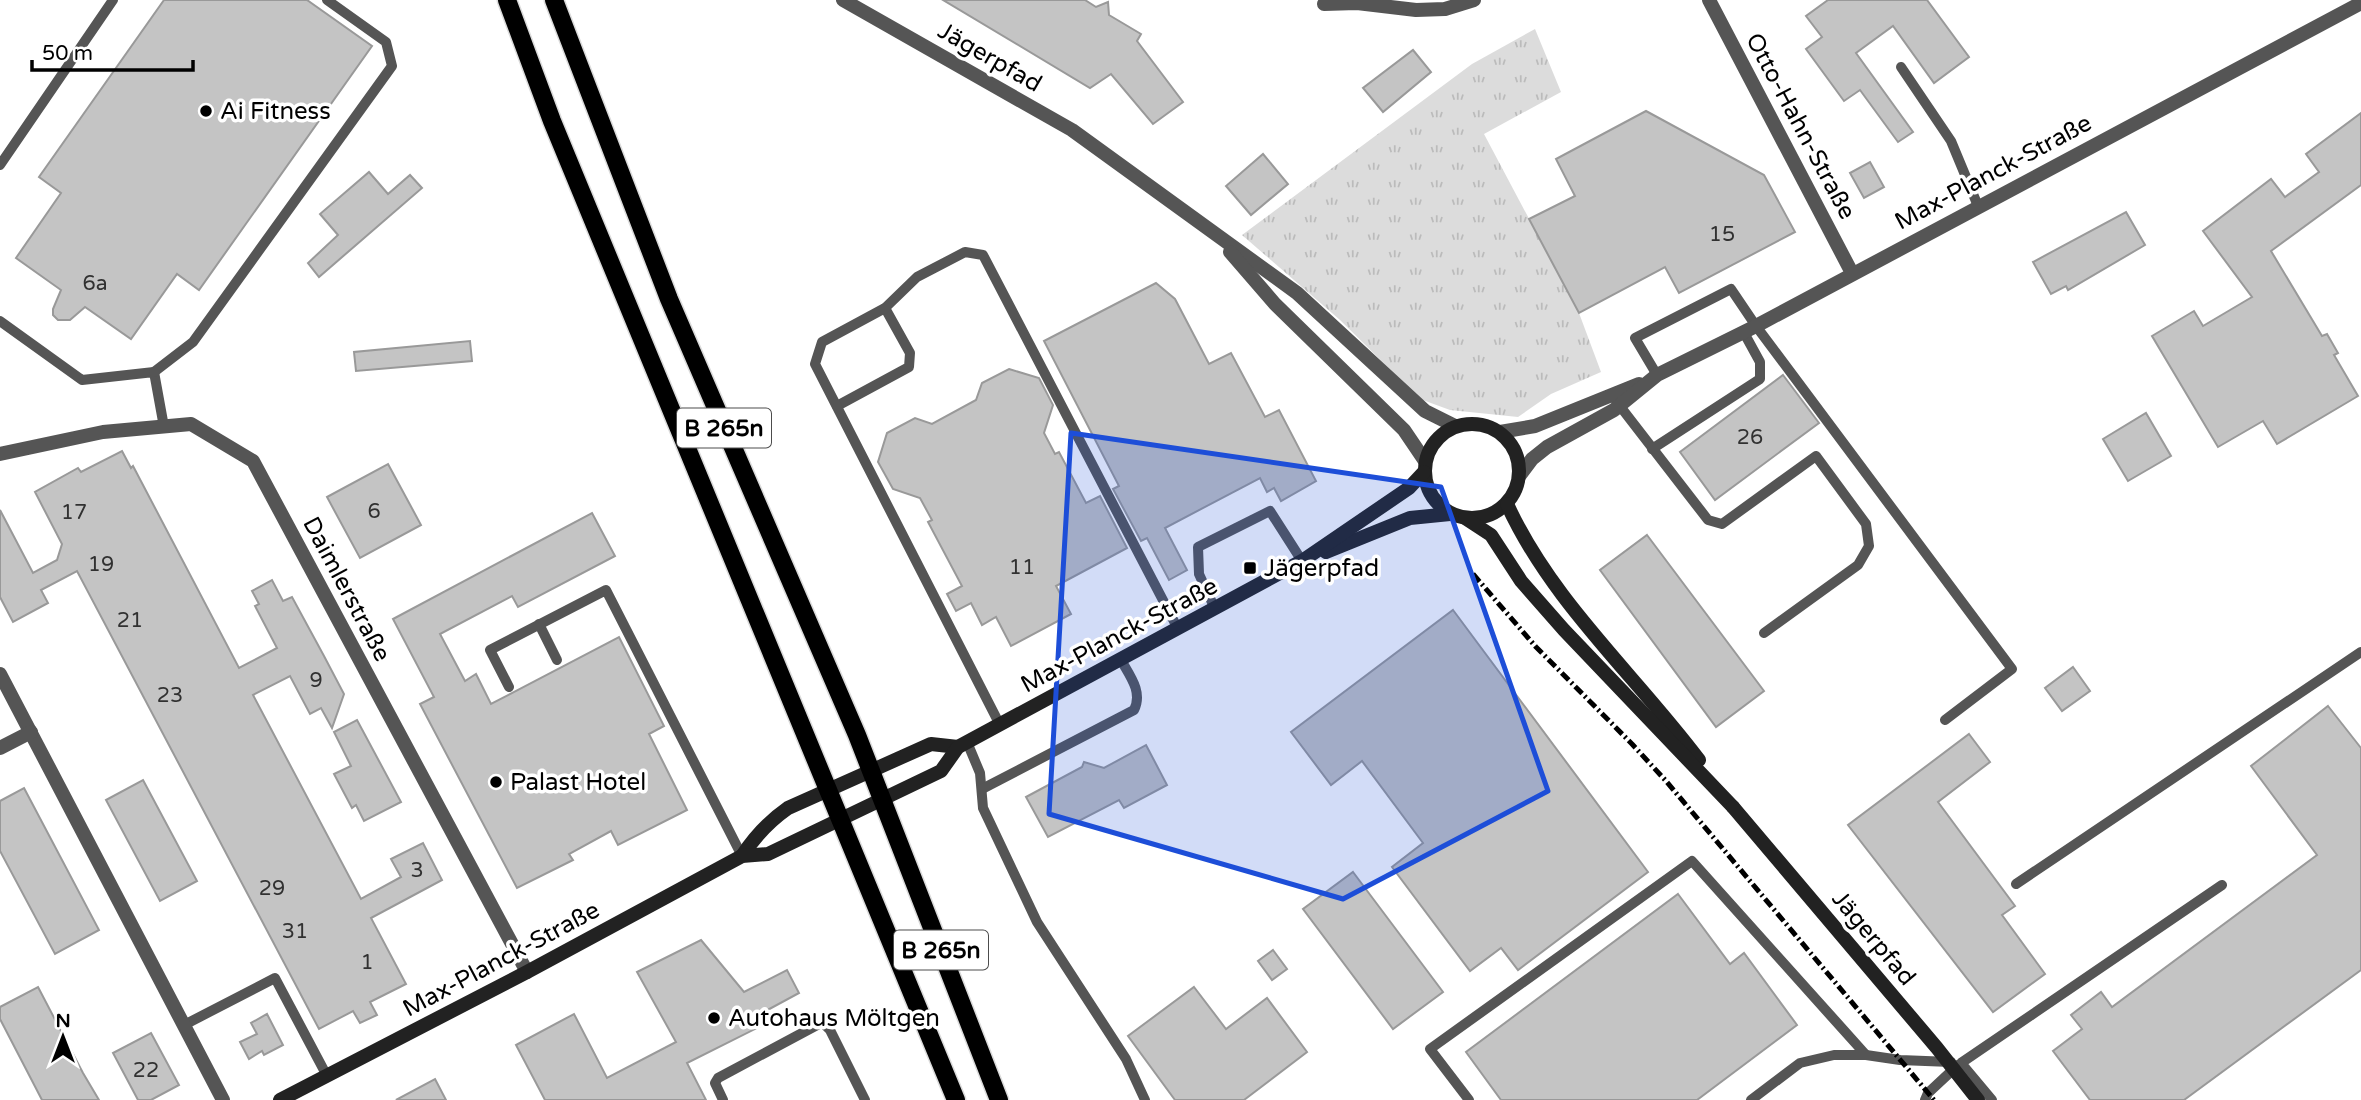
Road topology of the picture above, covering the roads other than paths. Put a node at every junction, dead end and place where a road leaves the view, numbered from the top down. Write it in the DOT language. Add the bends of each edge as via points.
graph roads {
  1 [pos="113,0"];
  2 [pos="327,0"];
  3 [pos="507,0"];
  4 [pos="554,0"];
  5 [pos="844,0"];
  6 [pos="1474,0"];
  7 [pos="1709,0"];
  8 [pos="1322,2"];
  9 [pos="2361,3"];
  10 [pos="1901,67"];
  11 [pos="0,165"];
  12 [pos="1978,206"];
  13 [pos="1213,232"];
  14 [pos="1852,273"];
  15 [pos="886,308"];
  16 [pos="0,321"];
  17 [pos="1749,329"];
  18 [pos="154,372"];
  19 [pos="1652,378"];
  20 [pos="1615,400"];
  21 [pos="836,406"];
  22 [pos="1455,426"];
  23 [pos="164,427"];
  24 [pos="1500,432"];
  25 [pos="1652,449"];
  26 [pos="0,454"];
  27 [pos="1425,467"];
  28 [pos="1520,475"];
  29 [pos="1507,504"];
  30 [pos="1450,513"];
  31 [pos="1465,518"];
  32 [pos="1302,561"];
  33 [pos="1215,609"];
  34 [pos="539,624"];
  35 [pos="1178,629"];
  36 [pos="1764,633"];
  37 [pos="2361,652"];
  38 [pos="557,660"];
  39 [pos="1121,660"];
  40 [pos="0,674"];
  41 [pos="509,687"];
  42 [pos="1945,720"];
  43 [pos="1000,725"];
  44 [pos="31,732"];
  45 [pos="963,745"];
  46 [pos="0,748"];
  47 [pos="871,771"];
  48 [pos="982,789"];
  49 [pos="829,790"];
  50 [pos="882,800"];
  51 [pos="1733,807"];
  52 [pos="841,820"];
  53 [pos="742,856"];
  54 [pos="2016,884"];
  55 [pos="2221,885"];
  56 [pos="527,972"];
  57 [pos="184,1025"];
  58 [pos="1866,1055"];
  59 [pos="1961,1063"];
  60 [pos="327,1076"];
  61 [pos="223,1100"];
  62 [pos="280,1100"];
  63 [pos="723,1100"];
  64 [pos="865,1100"];
  65 [pos="956,1100"];
  66 [pos="999,1100"];
  67 [pos="1145,1100"];
  68 [pos="1469,1100"];
  69 [pos="1751,1100"];
  70 [pos="1925,1100"];
  71 [pos="1978,1100"];
  72 [pos="1992,1100"];
  1 -- 11 [label="lane"];
  2 -- 18 [label="lane" via="386,42 392,66 193,342"];
  3 -- 49 [label="main road, B 265n" via="552,121"];
  4 -- 47 [label="main road, B 265n" via="669,299"];
  5 -- 13 [label="street, Jägerpfad" via="1072,130"];
  6 -- 8 [label="street" via="1444,9 1416,10"];
  7 -- 14 [label="street, Otto-Hahn-Straße"];
  9 -- 12 [label="street, Max-Planck-Straße"];
  10 -- 12 [label="lane" via="1951,141"];
  12 -- 14 [label="street, Max-Planck-Straße"];
  13 -- 22 [label="street" via="1297,293 1425,411"];
  13 -- 27 [label="street" via="1275,304 1404,430"];
  14 -- 17 [label="street, Max-Planck-Straße"];
  15 -- 21 [label="lane" via="822,342 815,364"];
  15 -- 21 [label="lane" via="910,353 909,367"];
  15 -- 35 [label="lane" via="917,277 965,252 983,256"];
  16 -- 18 [label="lane" via="82,380"];
  17 -- 19 [label="street, Max-Planck-Straße"];
  17 -- 19 [label="lane" via="1731,289 1635,338"];
  17 -- 25 [label="lane" via="1760,362 1760,379"];
  17 -- 42 [label="lane" via="2012,669"];
  18 -- 23 [label="lane"];
  19 -- 20 [label="street, Max-Planck-Straße"];
  20 -- 24 [label="street, Max-Planck-Straße" via="1535,426"];
  20 -- 25 [label="lane"];
  20 -- 28 [label="street, Max-Planck-Straße" via="1547,447"];
  21 -- 43 [label="lane"];
  22 -- 24 [label="main road" via="1486,425"];
  22 -- 27 [label="main road" via="1431,446"];
  23 -- 26 [label="street, Daimlerstraße" via="103,432"];
  23 -- 56 [label="street, Daimlerstraße" via="191,424 253,461"];
  24 -- 28 [label="main road" via="1512,444"];
  25 -- 36 [label="lane" via="1708,520 1722,524 1816,456 1866,524 1868,546 1858,565"];
  27 -- 30 [label="main road" via="1428,489"];
  27 -- 32 [label="main road, Max-Planck-Straße" via="1409,488"];
  28 -- 29 [label="main road"];
  29 -- 31 [label="main road" via="1480,518"];
  29 -- 51 [label="main road, Jägerpfad" via="1521,534 1572,606 1670,722"];
  30 -- 31 [label="main road"];
  30 -- 32 [label="main road, Max-Planck-Straße" via="1410,518"];
  31 -- 51 [label="main road, Jägerpfad" via="1491,536 1521,581 1564,630"];
  32 -- 33 [label="main road, Max-Planck-Straße"];
  32 -- 33 [label="lane" via="1270,511 1198,547 1199,574"];
  33 -- 35 [label="main road, Max-Planck-Straße"];
  34 -- 38 [label="lane"];
  34 -- 41 [label="lane" via="490,650"];
  34 -- 53 [label="lane" via="606,590"];
  35 -- 39 [label="main road, Max-Planck-Straße"];
  37 -- 54 [label="lane"];
  39 -- 43 [label="main road, Max-Planck-Straße"];
  39 -- 48 [label="lane" via="1137,690 1134,710"];
  40 -- 44 [label="street"];
  43 -- 45 [label="main road, Max-Planck-Straße"];
  44 -- 46 [label="street"];
  44 -- 57 [label="street"];
  45 -- 47 [label="main road, Max-Planck-Straße" via="931,744"];
  45 -- 48 [label="lane" via="980,774"];
  45 -- 50 [label="main road, Max-Planck-Straße" via="941,771"];
  47 -- 49 [label="main road, Max-Planck-Straße"];
  47 -- 50 [label="main road, B 265n"];
  48 -- 67 [label="lane" via="983,808 1037,922 1126,1059"];
  49 -- 52 [label="main road, B 265n"];
  49 -- 53 [label="main road, Max-Planck-Straße" via="771,820"];
  50 -- 52 [label="main road, Max-Planck-Straße"];
  50 -- 66 [label="main road, B 265n"];
  51 -- 71 [label="main road, Jägerpfad, bridge"];
  52 -- 53 [label="main road, Max-Planck-Straße" via="768,855"];
  52 -- 65 [label="main road, B 265n"];
  53 -- 56 [label="main road, Max-Planck-Straße"];
  55 -- 59 [label="lane"];
  56 -- 60 [label="main road, Max-Planck-Straße"];
  57 -- 60 [label="lane" via="275,978"];
  57 -- 61 [label="street"];
  58 -- 59 [label="lane"];
  58 -- 68 [label="lane" via="1692,861 1430,1049"];
  58 -- 69 [label="lane" via="1834,1055 1800,1063"];
  59 -- 70 [label="lane"];
  59 -- 72 [label="lane"];
  60 -- 62 [label="main road, Max-Planck-Straße"];
  63 -- 64 [label="lane" via="715,1083 718,1078 824,1024"];
}
